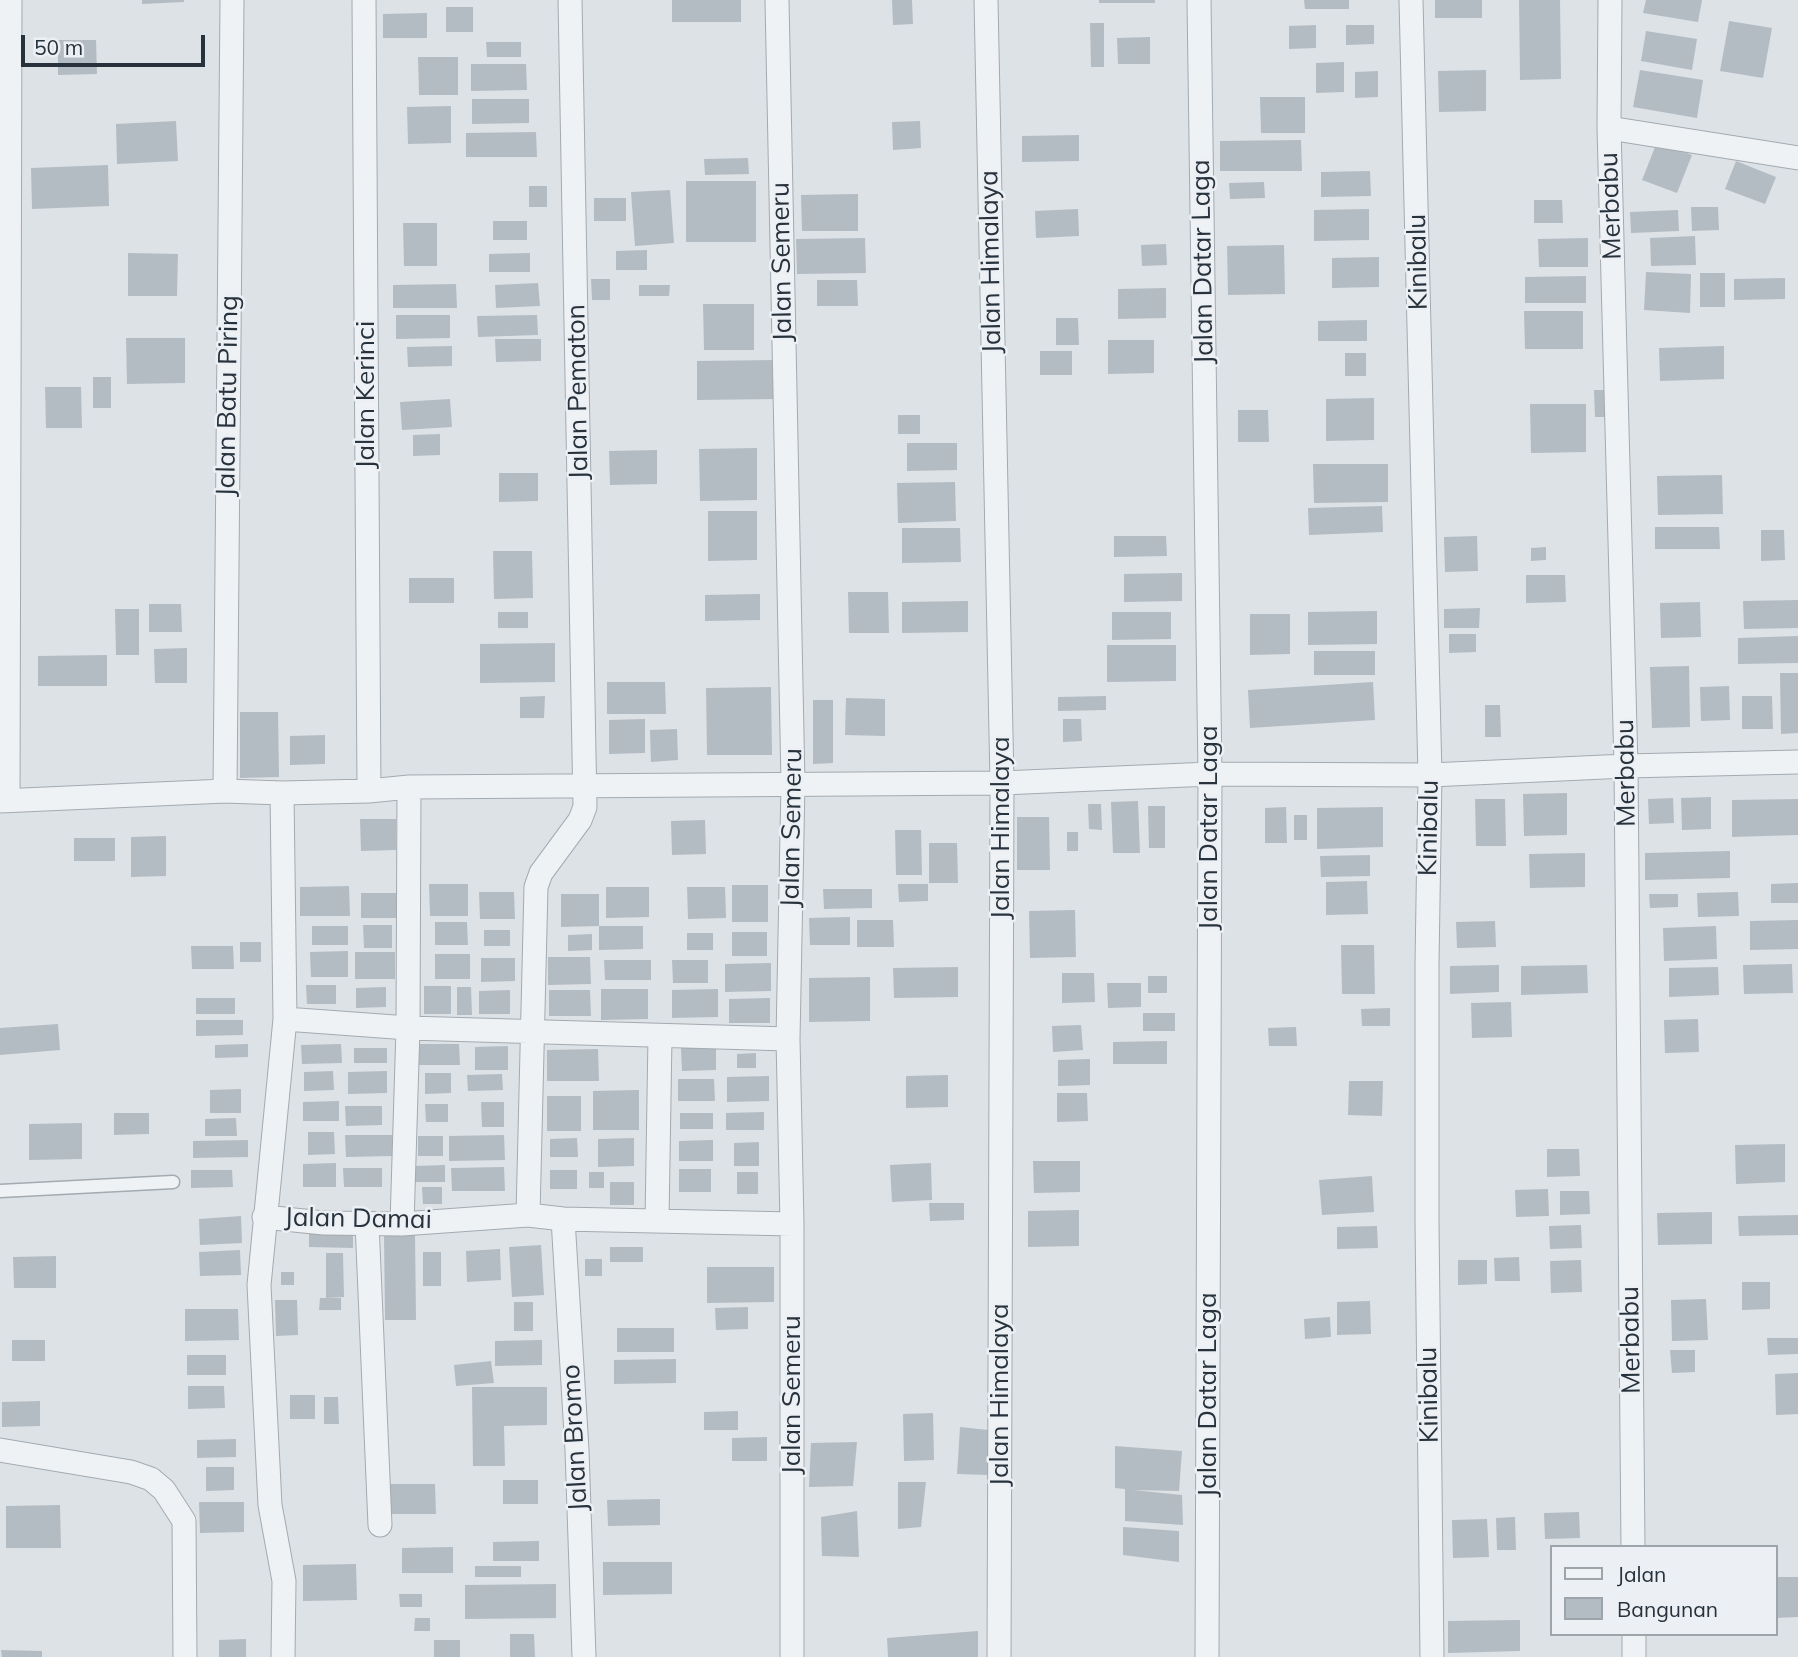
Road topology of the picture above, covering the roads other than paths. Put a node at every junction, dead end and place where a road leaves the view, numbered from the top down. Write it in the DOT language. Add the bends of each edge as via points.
graph roads {
  1 [pos="10,0"];
  2 [pos="232,0"];
  3 [pos="364,0"];
  4 [pos="570,0"];
  5 [pos="777,0"];
  6 [pos="986,0"];
  7 [pos="1199,0"];
  8 [pos="1411,0"];
  9 [pos="1610,0"];
  10 [pos="1609,128"];
  11 [pos="1798,158"];
  12 [pos="1798,762"];
  13 [pos="1626,766"];
  14 [pos="1210,774"];
  15 [pos="1430,775"];
  16 [pos="793,783"];
  17 [pos="1002,783"];
  18 [pos="585,784"];
  19 [pos="409,787"];
  20 [pos="225,791"];
  21 [pos="369,791"];
  22 [pos="282,793"];
  23 [pos="4,800"];
  24 [pos="285,1019"];
  25 [pos="408,1028"];
  26 [pos="533,1031"];
  27 [pos="660,1036"];
  28 [pos="789,1039"];
  29 [pos="173,1182"];
  30 [pos="0,1191"];
  31 [pos="528,1215"];
  32 [pos="264,1217"];
  33 [pos="563,1219"];
  34 [pos="657,1221"];
  35 [pos="367,1223"];
  36 [pos="402,1224"];
  37 [pos="792,1224"];
  38 [pos="0,1450"];
  39 [pos="380,1525"];
  40 [pos="1633,1545"];
  41 [pos="1634,1636"];
  42 [pos="185,1657"];
  43 [pos="283,1657"];
  44 [pos="584,1657"];
  45 [pos="792,1657"];
  46 [pos="999,1657"];
  47 [pos="1207,1657"];
  48 [pos="1432,1657"];
  49 [pos="1634,1657"];
  1 -- 23 [label="street"];
  2 -- 20 [label="street, Jalan Batu Piring"];
  3 -- 21 [label="street, Jalan Kerinci"];
  4 -- 18 [label="street, Jalan Pematon"];
  5 -- 16 [label="street, Jalan Semeru"];
  6 -- 17 [label="street, Jalan Himalaya"];
  7 -- 14 [label="street, Jalan Datar Laga"];
  8 -- 15 [label="street, Kinibalu"];
  9 -- 10 [label="street, Merbabu"];
  10 -- 11 [label="street"];
  10 -- 13 [label="street, Merbabu"];
  12 -- 13 [label="street"];
  13 -- 15 [label="street"];
  13 -- 40 [label="street, Merbabu"];
  14 -- 15 [label="street"];
  14 -- 17 [label="street"];
  14 -- 47 [label="street, Jalan Datar Laga"];
  15 -- 48 [label="street, Kinibalu" via="1427,1181"];
  16 -- 17 [label="street"];
  16 -- 18 [label="street"];
  16 -- 28 [label="street, Jalan Semeru"];
  17 -- 46 [label="street, Jalan Himalaya"];
  18 -- 19 [label="street"];
  18 -- 26 [label="street, Jalan Pematon" via="580,820 541,873 536,887"];
  19 -- 21 [label="street"];
  19 -- 25 [label="street"];
  20 -- 22 [label="street"];
  20 -- 23 [label="street"];
  21 -- 22 [label="street"];
  22 -- 24 [label="street, Jalan Damai"];
  24 -- 25 [label="street"];
  24 -- 32 [label="street, Jalan Damai"];
  25 -- 26 [label="street"];
  25 -- 36 [label="street"];
  26 -- 27 [label="street"];
  26 -- 31 [label="street, Jalan Pematon"];
  27 -- 28 [label="street"];
  27 -- 34 [label="street"];
  28 -- 37 [label="street, Jalan Semeru"];
  29 -- 30 [label="lane"];
  31 -- 33 [label="street, Jalan Damai"];
  31 -- 36 [label="street, Jalan Damai"];
  32 -- 35 [label="street, Jalan Damai"];
  32 -- 43 [label="street" via="259,1285 270,1505 284,1581"];
  33 -- 34 [label="street, Jalan Damai"];
  33 -- 44 [label="street, Jalan Bromo"];
  34 -- 37 [label="street, Jalan Damai"];
  35 -- 36 [label="street, Jalan Damai"];
  35 -- 39 [label="street"];
  37 -- 45 [label="street, Jalan Semeru"];
  38 -- 42 [label="street" via="131,1472 151,1479 163,1490 184,1521"];
  41 -- 49 [label="street"];
}
